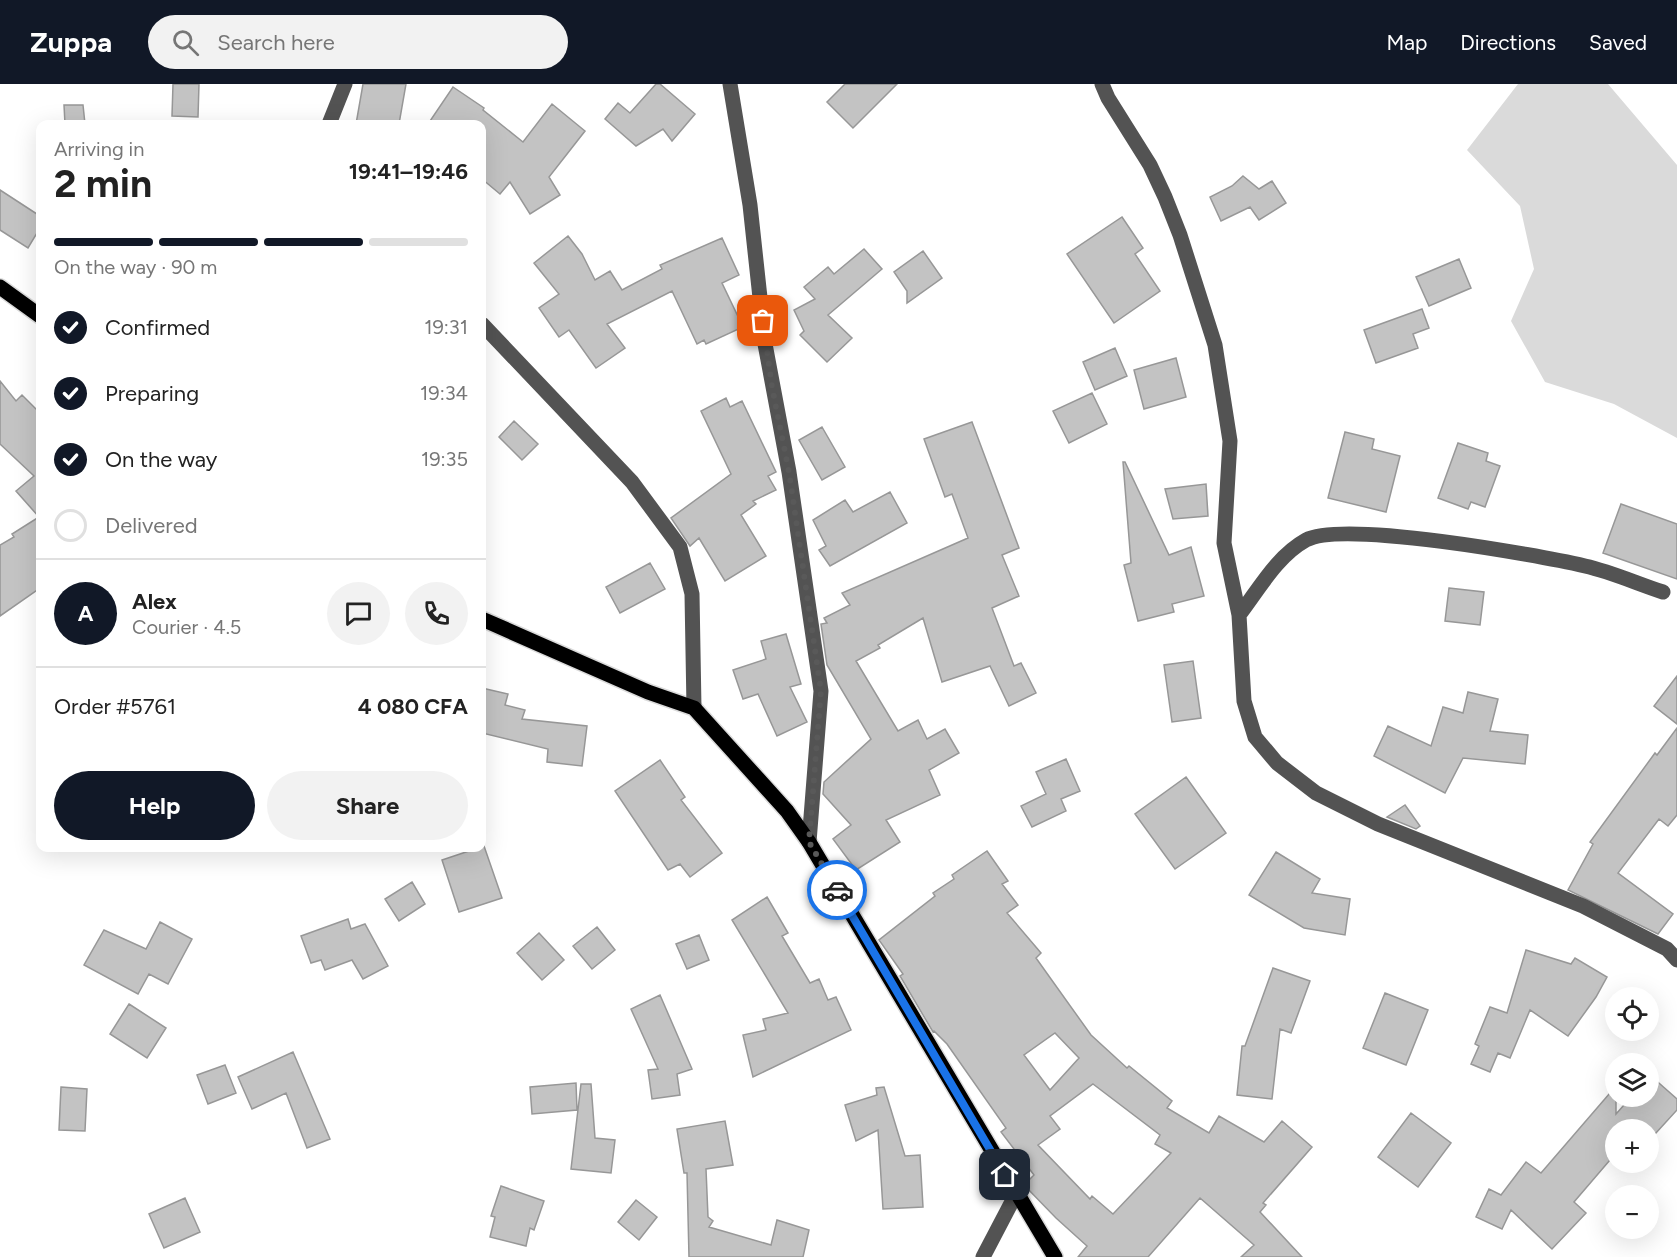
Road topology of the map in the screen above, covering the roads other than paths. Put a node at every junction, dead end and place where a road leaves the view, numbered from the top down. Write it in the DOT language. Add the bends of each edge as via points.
graph roads {
  1 [pos="345,84"];
  2 [pos="730,84"];
  3 [pos="1102,84"];
  4 [pos="331,120"];
  5 [pos="0,287"];
  6 [pos="36,313"];
  7 [pos="486,328"];
  8 [pos="1663,592"];
  9 [pos="1239,615"];
  10 [pos="486,621"];
  11 [pos="694,708"];
  12 [pos="809,842"];
  13 [pos="1677,960"];
  14 [pos="1016,1194"];
  15 [pos="983,1257"];
  16 [pos="1055,1257"];
  1 -- 4 [label="street"];
  2 -- 12 [label="street" via="750,205 765,344 789,472 821,691"];
  3 -- 9 [label="street" via="1165,197 1215,345 1230,441 1224,543"];
  5 -- 6 [label="main road"];
  7 -- 11 [label="street" via="632,482 680,547 692,594"];
  8 -- 9 [label="street" via="1576,564 1437,540 1335,534 1307,539 1284,556"];
  9 -- 13 [label="street" via="1244,700 1255,737 1277,763 1316,793 1583,906 1667,949"];
  10 -- 11 [label="main road" via="648,692"];
  11 -- 12 [label="main road" via="787,811"];
  12 -- 14 [label="main road"];
  14 -- 15 [label="street"];
  14 -- 16 [label="main road"];
}
